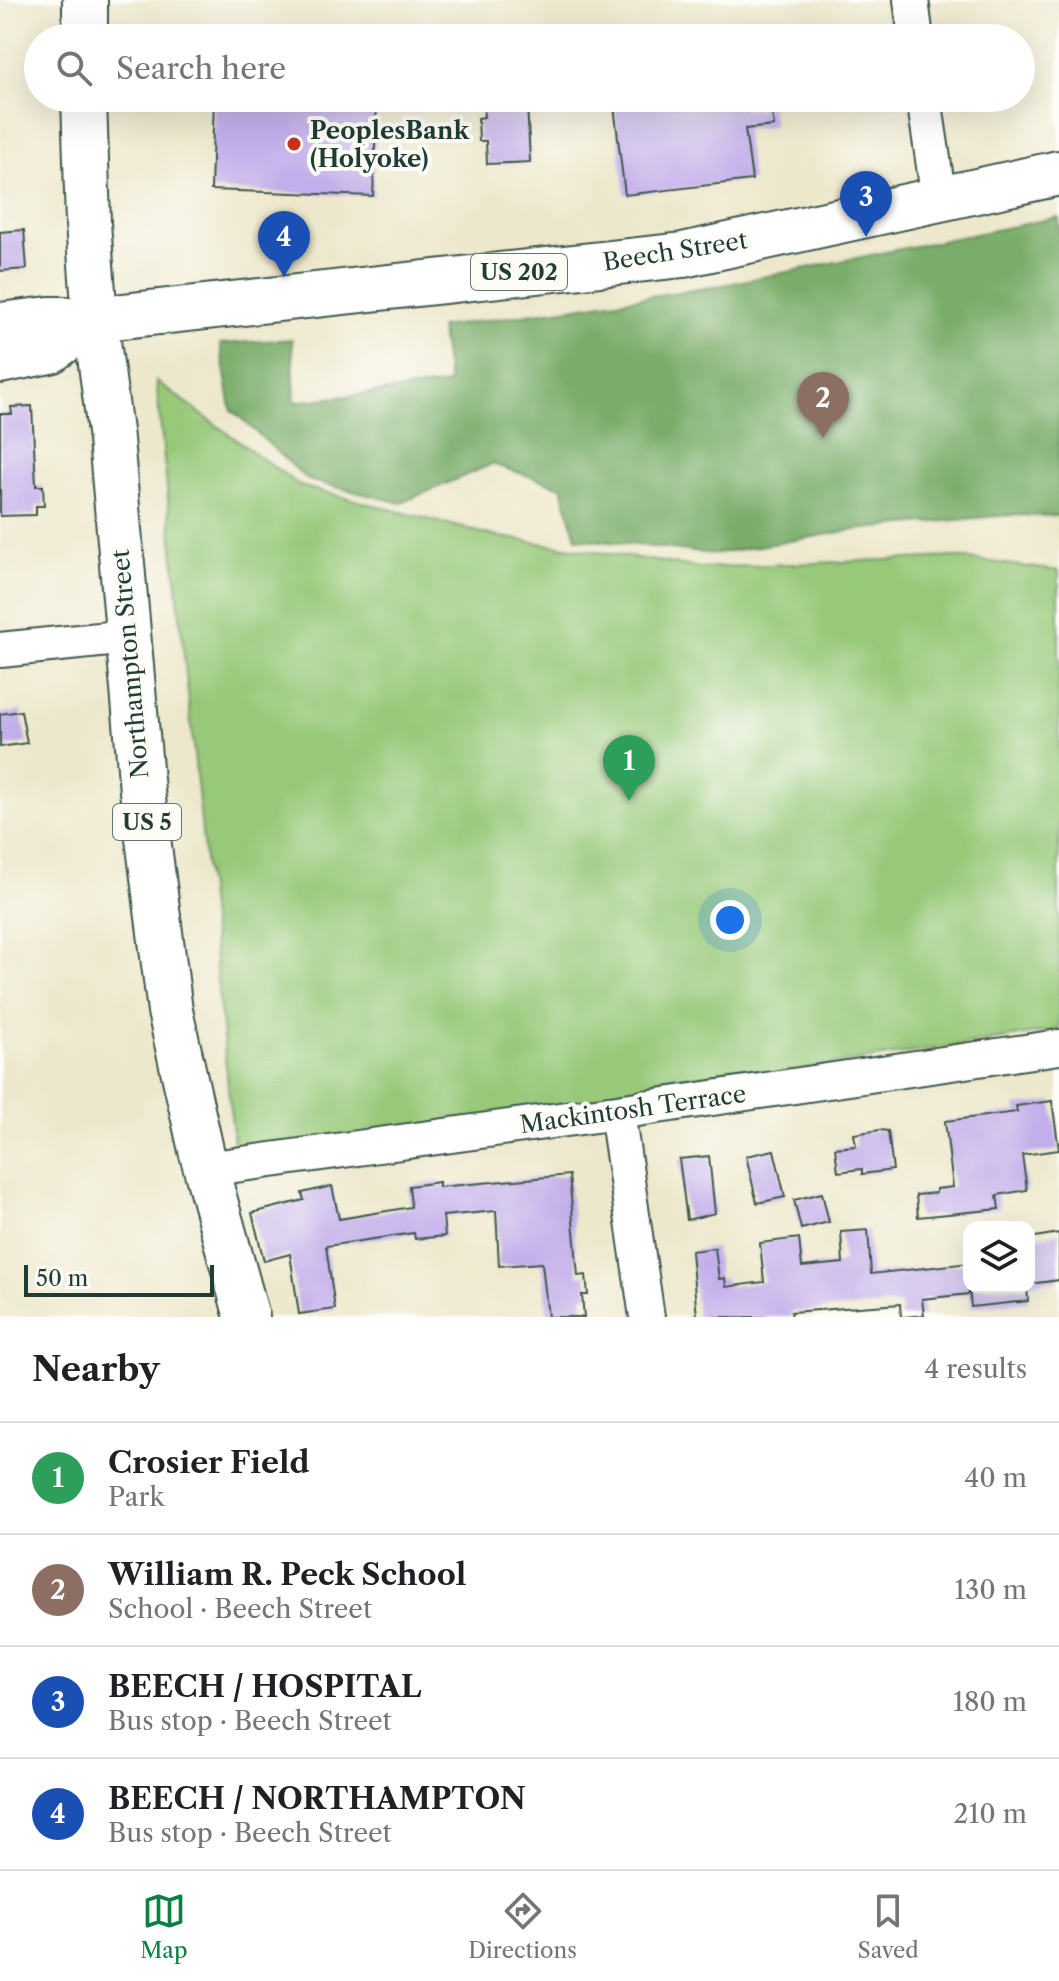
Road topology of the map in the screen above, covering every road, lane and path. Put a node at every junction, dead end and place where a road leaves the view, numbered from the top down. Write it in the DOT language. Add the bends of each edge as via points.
graph roads {
  1 [pos="85,0"];
  2 [pos="911,0"];
  3 [pos="85,24"];
  4 [pos="914,24"];
  5 [pos="84,112"];
  6 [pos="926,112"];
  7 [pos="1059,173"];
  8 [pos="939,200"];
  9 [pos="95,319"];
  10 [pos="0,325"];
  11 [pos="0,361"];
  12 [pos="129,637"];
  13 [pos="0,650"];
  14 [pos="1059,1047"];
  15 [pos="617,1112"];
  16 [pos="206,1169"];
  17 [pos="247,1317"];
  18 [pos="647,1317"];
  1 -- 3 [label="main road"];
  2 -- 4 [label="street"];
  5 -- 9 [label="main road, Northampton Street / US 5"];
  6 -- 8 [label="street"];
  7 -- 8 [label="main road, Beech Street / US 202"];
  8 -- 9 [label="main road, Beech Street / US 202" via="683,255"];
  9 -- 10 [label="main road, US 202"];
  9 -- 11 [label="main road, US 202" via="50,351"];
  9 -- 12 [label="main road, Northampton Street / US 5"];
  12 -- 13 [label="street"];
  12 -- 16 [label="main road, Northampton Street / US 5" via="170,1011"];
  14 -- 15 [label="street, Mackintosh Terrace"];
  15 -- 16 [label="street, Mackintosh Terrace"];
  15 -- 18 [label="street"];
  16 -- 17 [label="main road, Northampton Street / US 5"];
}
